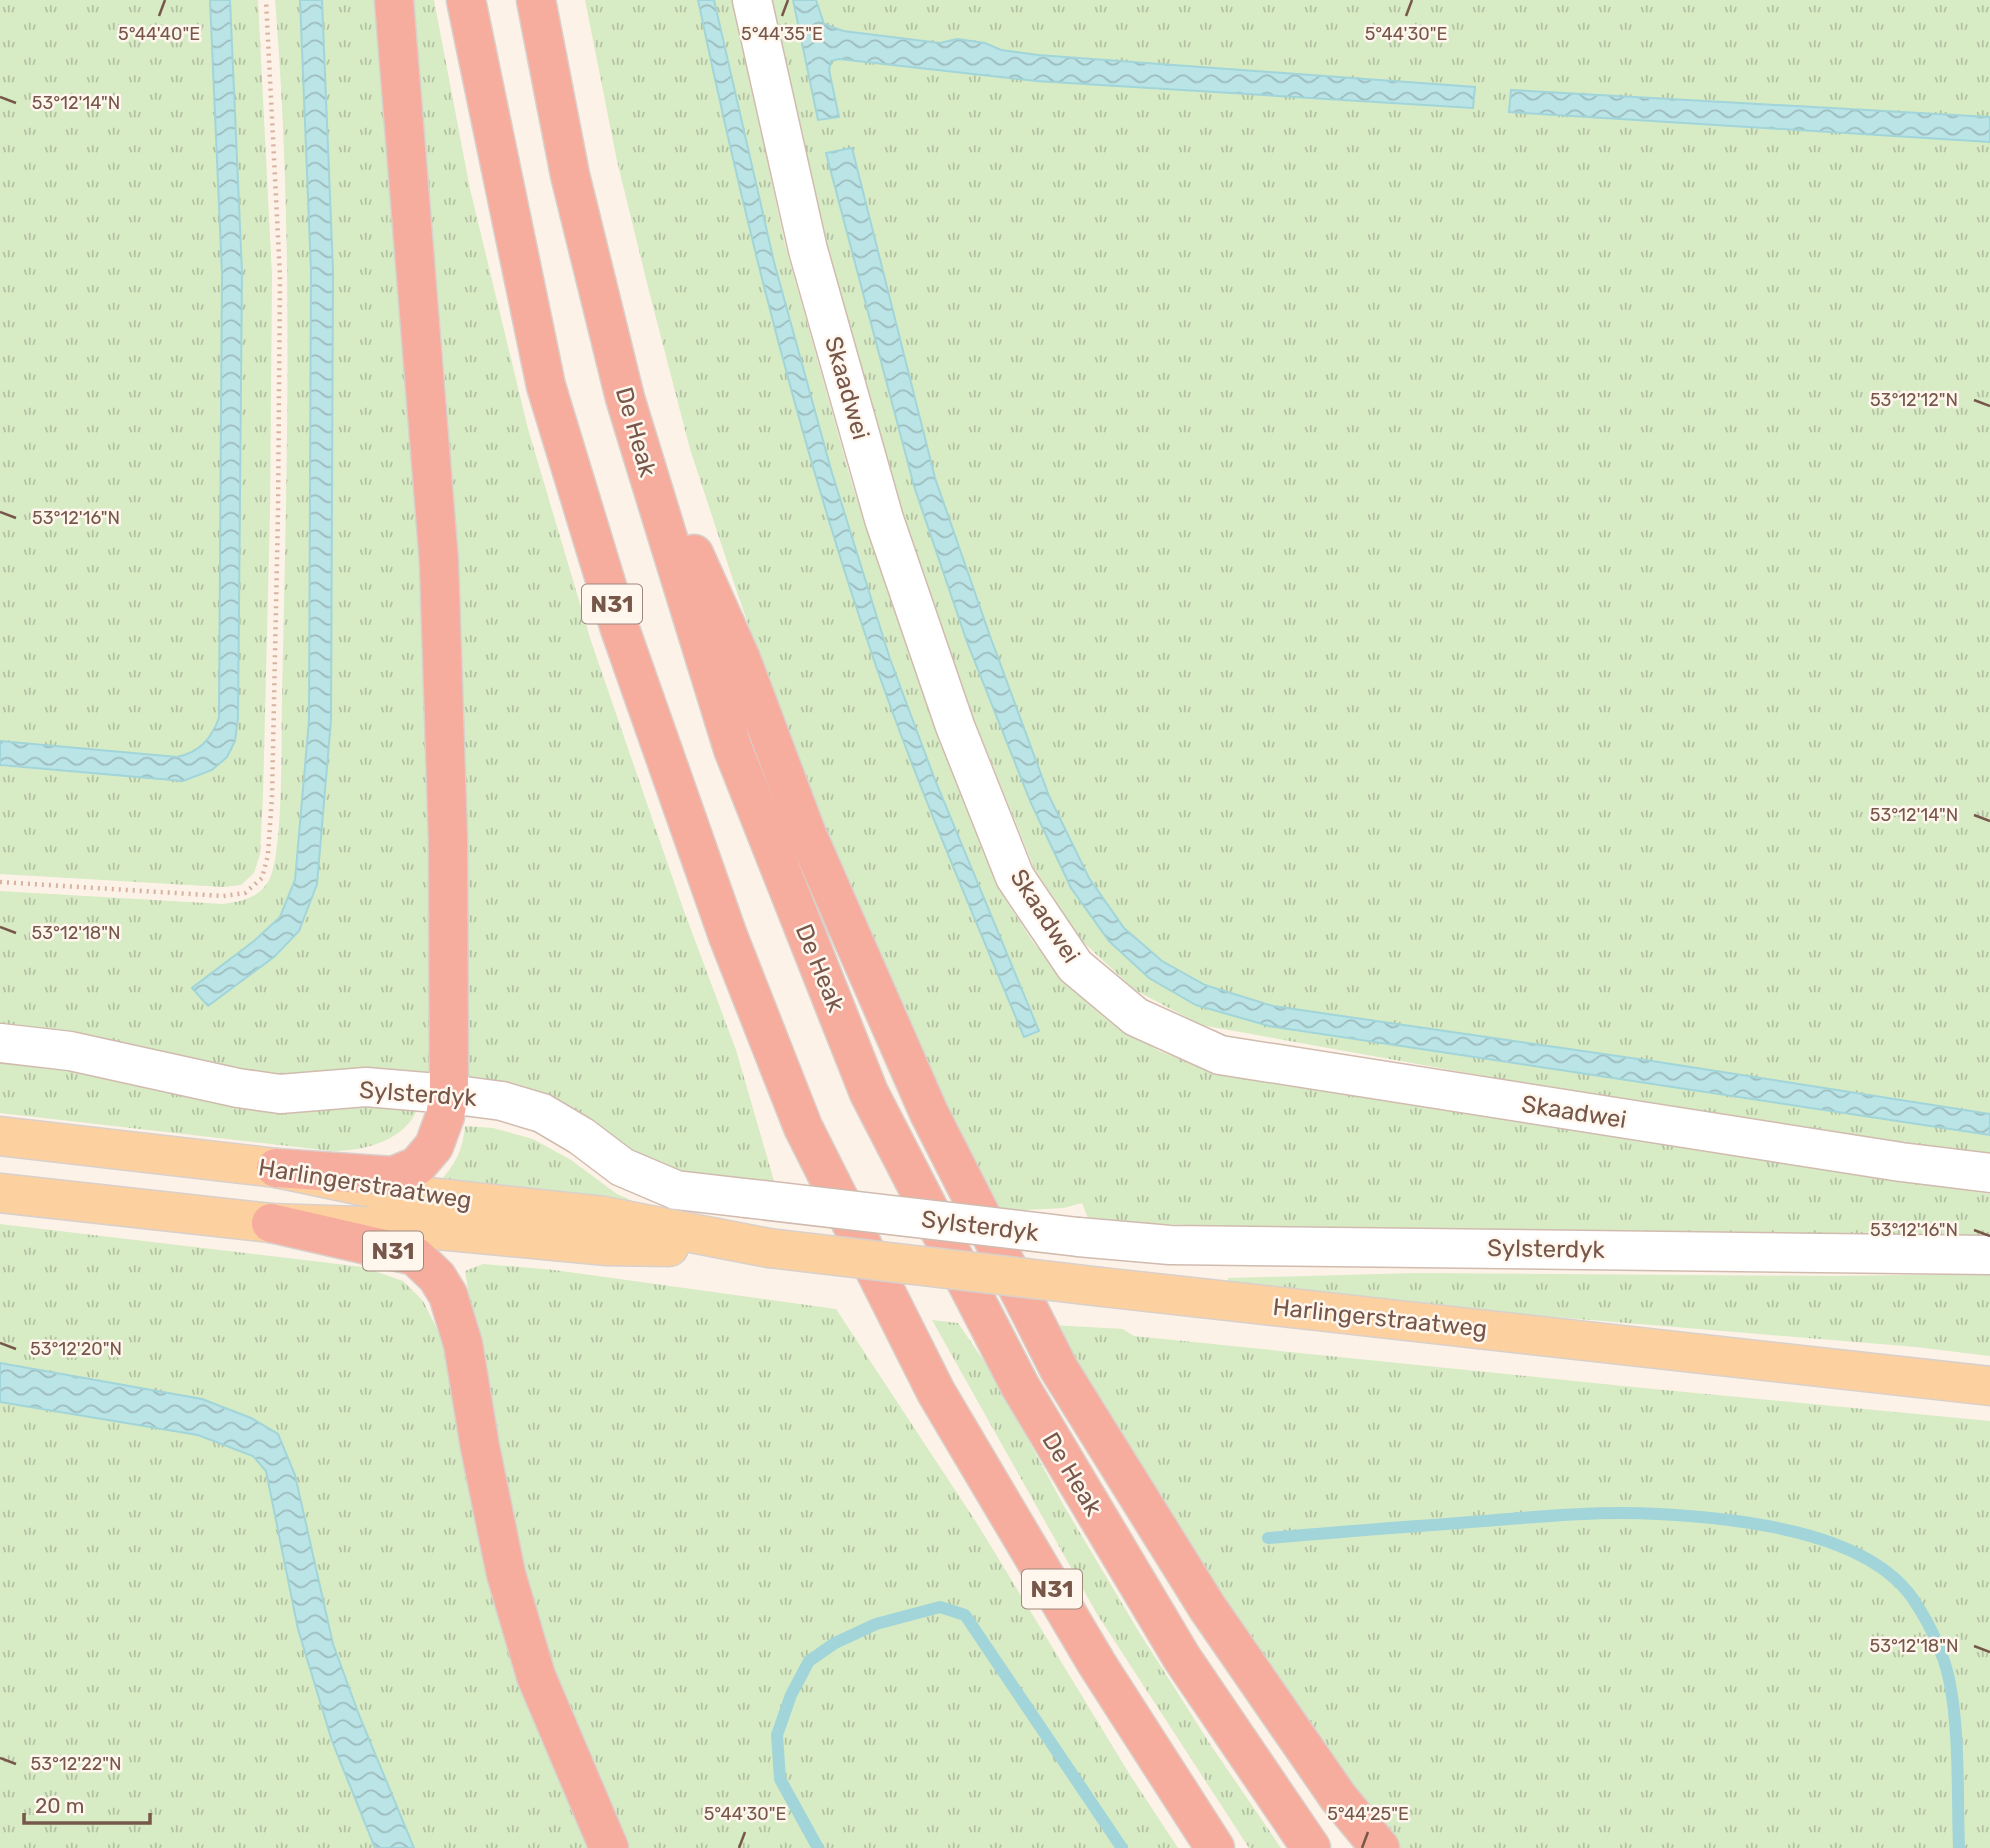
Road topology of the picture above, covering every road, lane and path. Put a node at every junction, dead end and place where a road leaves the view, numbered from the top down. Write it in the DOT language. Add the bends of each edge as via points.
graph roads {
  1 [pos="266,0"];
  2 [pos="394,0"];
  3 [pos="467,0"];
  4 [pos="536,0"];
  5 [pos="752,0"];
  6 [pos="625,398"];
  7 [pos="0,882"];
  8 [pos="0,1043"];
  9 [pos="449,1094"];
  10 [pos="0,1136"];
  11 [pos="276,1168"];
  12 [pos="1990,1172"];
  13 [pos="0,1193"];
  14 [pos="271,1223"];
  15 [pos="769,1248"];
  16 [pos="1990,1255"];
  17 [pos="1990,1386"];
  18 [pos="609,1848"];
  19 [pos="1214,1848"];
  20 [pos="1311,1848"];
  21 [pos="1380,1848"];
  1 -- 7 [label="path" via="280,276 272,796 262,877 245,893 223,895"];
  2 -- 9 [label="highway" via="439,562 448,840"];
  3 -- 19 [label="highway, N31" via="550,399 620,629 728,936 803,1127 936,1392 1097,1664"];
  4 -- 6 [label="highway, De Heak" via="570,175"];
  5 -- 12 [label="street, Skaadwei" via="808,250 884,519 955,726 1015,877 1075,966 1136,1017 1220,1055 1874,1158"];
  6 -- 20 [label="highway, De Heak" via="733,749 869,1093 1020,1386 1182,1658"];
  6 -- 21 [label="highway" via="741,659 806,832 929,1113 1059,1369 1207,1606 1338,1797"];
  8 -- 9 [label="street, Sylsterdyk" via="70,1051 280,1094 366,1087"];
  9 -- 11 [label="highway" via="434,1146 417,1166 393,1176"];
  9 -- 16 [label="street, Sylsterdyk, bridge" via="502,1101 542,1113 622,1167 676,1190 1078,1237 1170,1245"];
  10 -- 11 [label="main road, Harlingerstraatweg"];
  11 -- 15 [label="main road, Harlingerstraatweg" via="400,1194 604,1216"];
  13 -- 14 [label="main road, Harlingerstraatweg"];
  14 -- 15 [label="main road, Harlingerstraatweg" via="417,1228 607,1246"];
  14 -- 18 [label="highway, N31" via="415,1256 448,1295 463,1344 506,1574 532,1664"];
  15 -- 17 [label="main road, Harlingerstraatweg, bridge"];
}
